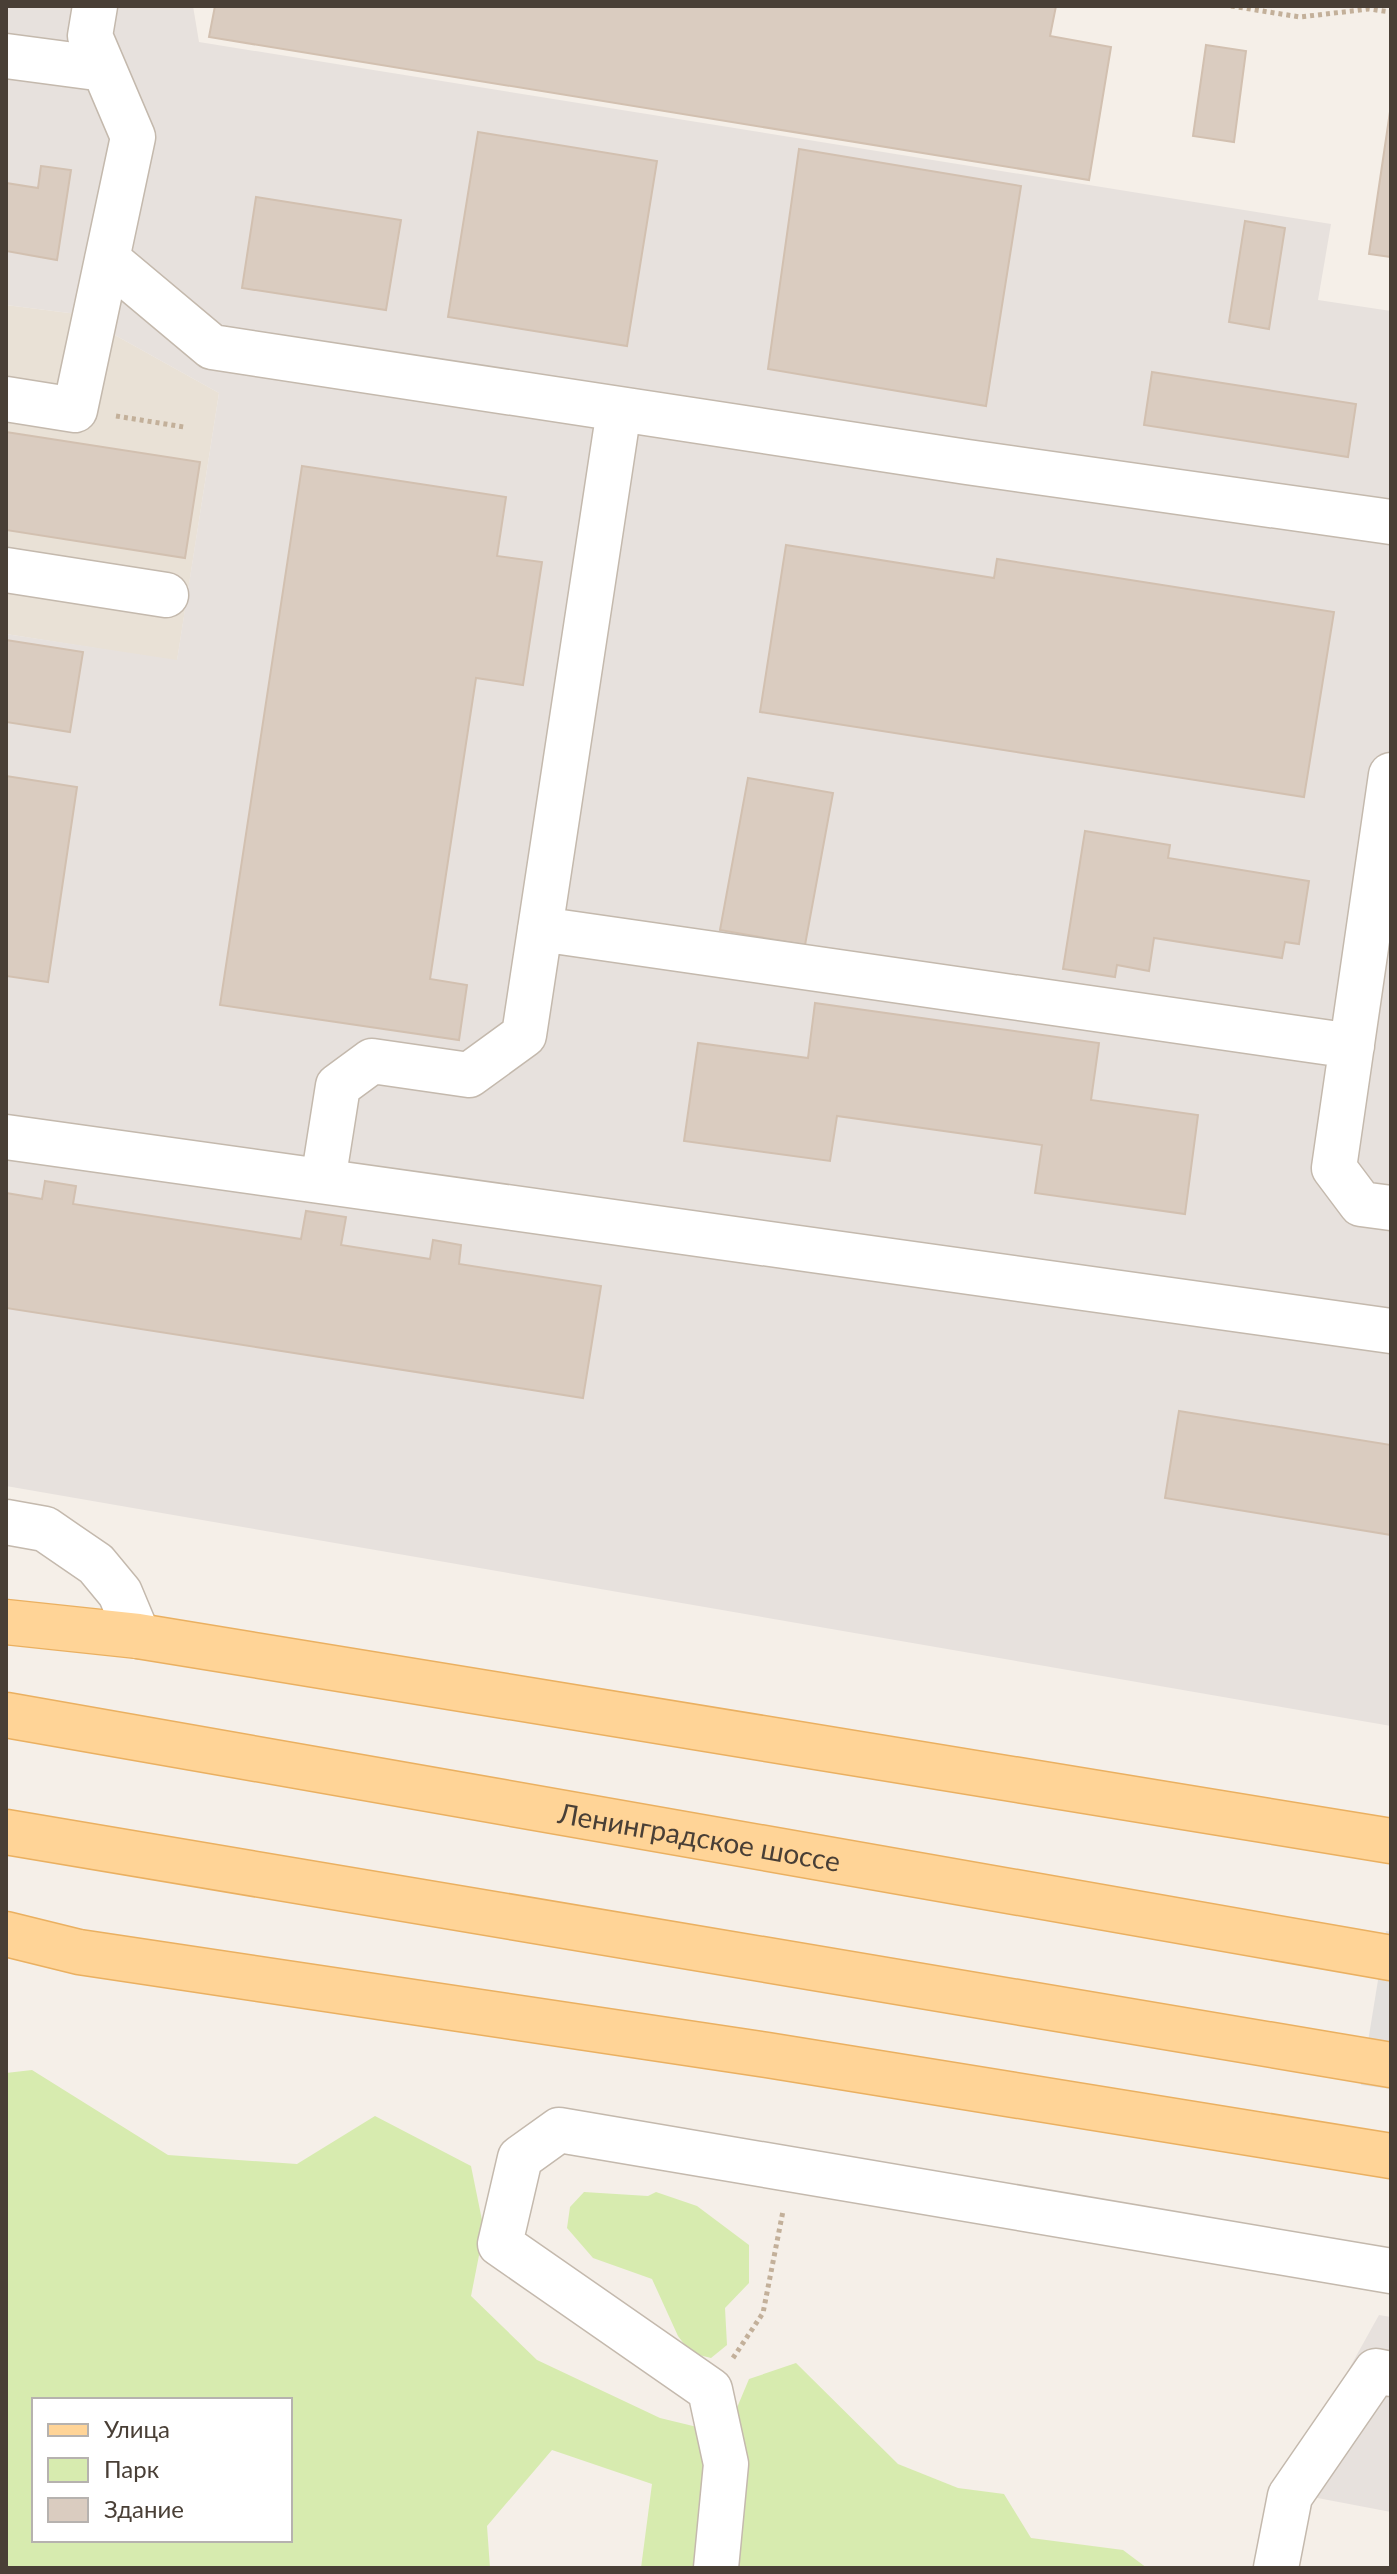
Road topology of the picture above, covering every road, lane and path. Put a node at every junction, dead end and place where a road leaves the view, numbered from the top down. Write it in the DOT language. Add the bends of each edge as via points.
graph roads {
  1 [pos="95,6"];
  2 [pos="1231,6"];
  3 [pos="1391,12"];
  4 [pos="6,56"];
  5 [pos="104,69"];
  6 [pos="107,259"];
  7 [pos="6,399"];
  8 [pos="75,410"];
  9 [pos="619,410"];
  10 [pos="184,427"];
  11 [pos="1391,522"];
  12 [pos="6,570"];
  13 [pos="166,595"];
  14 [pos="1391,775"];
  15 [pos="540,929"];
  16 [pos="1352,1046"];
  17 [pos="6,1137"];
  18 [pos="323,1181"];
  19 [pos="1391,1208"];
  20 [pos="1391,1331"];
  21 [pos="6,1522"];
  22 [pos="6,1622"];
  23 [pos="138,1636"];
  24 [pos="6,1715"];
  25 [pos="6,1832"];
  26 [pos="1391,1841"];
  27 [pos="6,1934"];
  28 [pos="1380,1956"];
  29 [pos="1372,2062"];
  30 [pos="1391,2156"];
  31 [pos="1391,2271"];
  32 [pos="768,2293"];
  33 [pos="1391,2374"];
  34 [pos="710,2390"];
  35 [pos="716,2568"];
  36 [pos="1276,2568"];
  1 -- 5 [label="lane" via="90,36"];
  2 -- 3 [label="path" via="1300,17 1369,9"];
  4 -- 5 [label="lane"];
  5 -- 6 [label="lane" via="133,137"];
  6 -- 8 [label="lane"];
  6 -- 9 [label="lane" via="212,347"];
  7 -- 8 [label="lane"];
  8 -- 10 [label="path"];
  9 -- 11 [label="lane"];
  9 -- 15 [label="lane"];
  12 -- 13 [label="lane"];
  14 -- 16 [label="lane"];
  15 -- 16 [label="lane"];
  15 -- 18 [label="lane" via="524,1035 469,1075 372,1061 338,1086"];
  16 -- 19 [label="lane" via="1334,1168 1361,1204"];
  17 -- 18 [label="lane"];
  18 -- 20 [label="lane"];
  21 -- 23 [label="lane" via="45,1529 96,1564 120,1593"];
  22 -- 23 [label="main road"];
  23 -- 26 [label="main road"];
  24 -- 28 [label="main road, Ленинградское шоссе"];
  25 -- 29 [label="main road"];
  27 -- 30 [label="main road" via="79,1952"];
  31 -- 34 [label="lane" via="559,2130 520,2158 500,2244"];
  32 -- 34 [label="path" via="763,2313"];
  33 -- 36 [label="lane" via="1376,2371 1290,2496"];
  34 -- 35 [label="lane" via="726,2464"];
}
